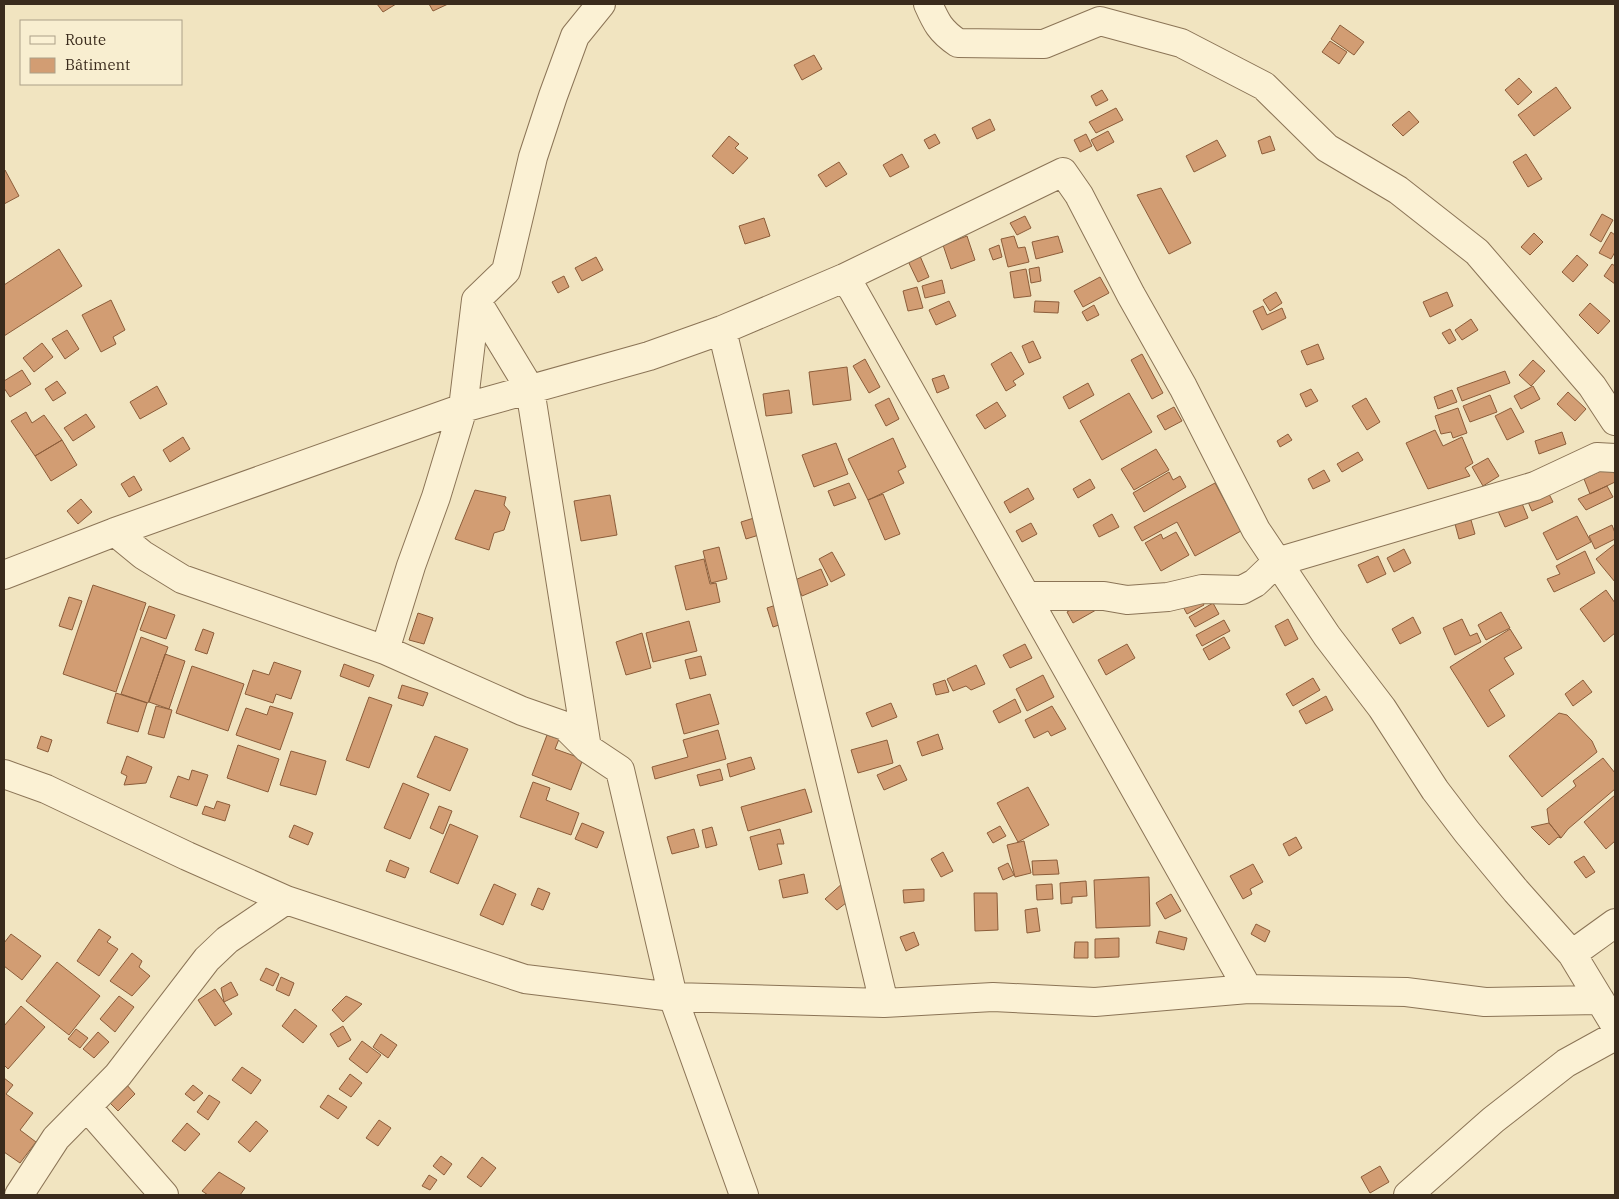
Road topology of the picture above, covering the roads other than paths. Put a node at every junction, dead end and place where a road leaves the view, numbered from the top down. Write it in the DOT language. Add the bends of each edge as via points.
graph roads {
  1 [pos="601,4"];
  2 [pos="928,4"];
  3 [pos="844,278"];
  4 [pos="476,300"];
  5 [pos="722,330"];
  6 [pos="530,389"];
  7 [pos="463,408"];
  8 [pos="1615,421"];
  9 [pos="1615,458"];
  10 [pos="116,532"];
  11 [pos="1278,562"];
  12 [pos="4,575"];
  13 [pos="1026,596"];
  14 [pos="385,650"];
  15 [pos="587,748"];
  16 [pos="4,774"];
  17 [pos="286,900"];
  18 [pos="1615,923"];
  19 [pos="1572,954"];
  20 [pos="1248,989"];
  21 [pos="673,997"];
  22 [pos="884,1003"];
  23 [pos="1611,1017"];
  24 [pos="87,1107"];
  25 [pos="19,1195"];
  26 [pos="164,1195"];
  27 [pos="744,1195"];
  28 [pos="1408,1195"];
  1 -- 4 [label="street" via="575,36 553,96 533,157 506,271"];
  2 -- 8 [label="street" via="938,26 958,43 1044,44 1100,21 1181,43 1264,86 1327,148 1398,190 1477,252 1592,386"];
  3 -- 5 [label="street"];
  3 -- 11 [label="street" via="1063,172 1183,387 1256,530"];
  3 -- 13 [label="street"];
  4 -- 6 [label="street"];
  4 -- 7 [label="street"];
  5 -- 6 [label="street" via="649,356"];
  5 -- 22 [label="street"];
  6 -- 7 [label="street"];
  6 -- 15 [label="street"];
  7 -- 10 [label="street"];
  7 -- 14 [label="street"];
  9 -- 11 [label="street" via="1597,458 1535,486"];
  10 -- 12 [label="street"];
  10 -- 14 [label="street" via="143,555 182,579"];
  11 -- 13 [label="street" via="1242,590 1202,589 1126,600 1104,596"];
  11 -- 19 [label="street" via="1456,818"];
  13 -- 20 [label="street"];
  14 -- 15 [label="street" via="522,711 565,726"];
  15 -- 21 [label="street" via="620,770"];
  16 -- 17 [label="street" via="46,789"];
  17 -- 21 [label="street" via="525,979"];
  17 -- 24 [label="street" via="227,940 206,959 118,1075"];
  18 -- 19 [label="street"];
  19 -- 23 [label="street"];
  20 -- 22 [label="street" via="1095,1002 994,998"];
  20 -- 23 [label="street" via="1406,992"];
  21 -- 22 [label="street"];
  21 -- 27 [label="street"];
  23 -- 28 [label="street" via="1558,1068"];
  24 -- 25 [label="street" via="56,1138"];
  24 -- 26 [label="street"];
}
